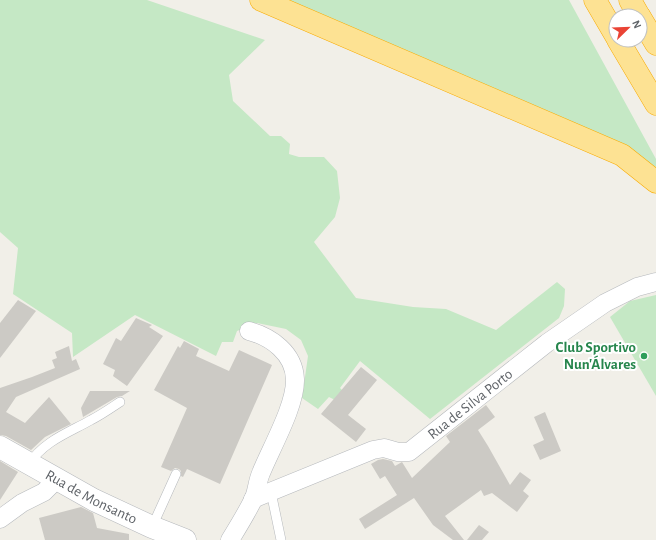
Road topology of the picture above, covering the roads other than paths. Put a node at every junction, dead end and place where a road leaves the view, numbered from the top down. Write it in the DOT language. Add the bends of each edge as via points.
graph roads {
  1 [pos="261,0"];
  2 [pos="595,0"];
  3 [pos="608,22"];
  4 [pos="648,30"];
  5 [pos="656,44"];
  6 [pos="623,48"];
  7 [pos="656,104"];
  8 [pos="656,182"];
  9 [pos="656,282"];
  10 [pos="249,331"];
  11 [pos="120,402"];
  12 [pos="0,447"];
  13 [pos="29,464"];
  14 [pos="176,474"];
  15 [pos="54,478"];
  16 [pos="270,492"];
  17 [pos="253,499"];
  18 [pos="1,521"];
  19 [pos="152,527"];
  20 [pos="185,540"];
  21 [pos="230,540"];
  22 [pos="281,540"];
  1 -- 8 [label="highway" via="622,155"];
  2 -- 3 [label="highway"];
  4 -- 5 [label="highway"];
  6 -- 7 [label="highway"];
  9 -- 16 [label="street, Rua de Silva Porto" via="637,287 605,303 560,334 410,452 384,448 373,450"];
  10 -- 17 [label="street" via="263,335 282,349 292,366 295,379 292,399 260,474"];
  11 -- 13 [label="lane" via="93,420 56,438 35,454"];
  12 -- 13 [label="street, Rua de Monsanto"];
  13 -- 15 [label="street, Rua de Monsanto"];
  14 -- 19 [label="lane"];
  15 -- 18 [label="street" via="44,492 22,503"];
  15 -- 19 [label="street, Rua de Monsanto"];
  16 -- 17 [label="street, Rua de Silva Porto"];
  16 -- 22 [label="lane"];
  17 -- 21 [label="street"];
  19 -- 20 [label="street, Rua de Monsanto"];
}
